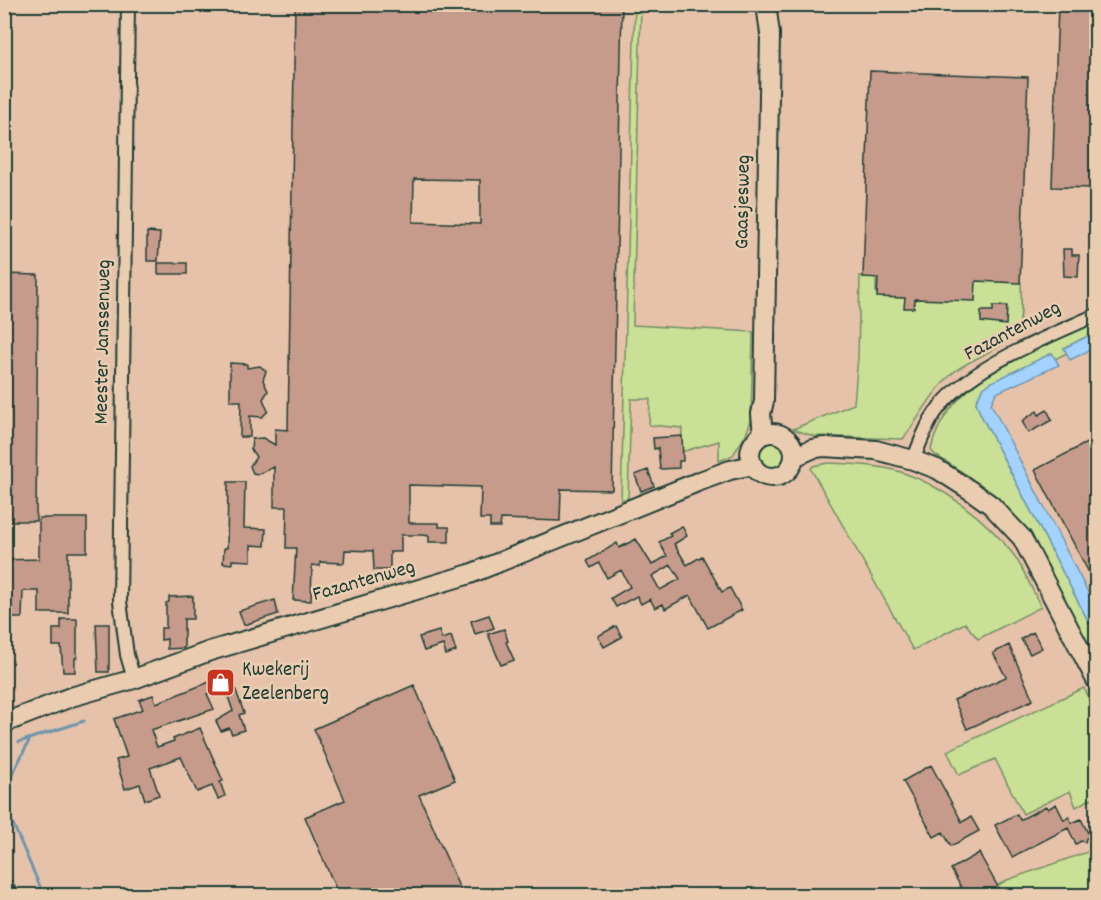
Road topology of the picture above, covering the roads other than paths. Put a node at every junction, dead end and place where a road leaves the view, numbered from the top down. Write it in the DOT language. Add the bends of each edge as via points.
graph roads {
  1 [pos="128,4"];
  2 [pos="766,4"];
  3 [pos="1096,315"];
  4 [pos="769,434"];
  5 [pos="793,451"];
  6 [pos="751,460"];
  7 [pos="913,460"];
  8 [pos="134,679"];
  9 [pos="1096,681"];
  10 [pos="4,723"];
  11 [pos="4,888"];
  12 [pos="8,896"];
  1 -- 8 [label="street, Meester Janssenweg" via="120,601"];
  2 -- 4 [label="main road, Gaasjesweg" via="770,34 764,401"];
  3 -- 7 [label="street, Fazantenweg" via="976,374 935,413"];
  4 -- 5 [label="main road" via="785,437"];
  4 -- 6 [label="main road" via="754,443"];
  5 -- 6 [label="main road" via="787,472 778,477 761,474"];
  5 -- 7 [label="main road" via="849,447"];
  6 -- 8 [label="main road, Fazantenweg" via="738,461 730,470 470,574 216,649"];
  7 -- 9 [label="main road" via="937,469 973,492 1022,538"];
  8 -- 10 [label="main road, Fazantenweg" via="71,697"];
  11 -- 12 [label="main road"];
}
